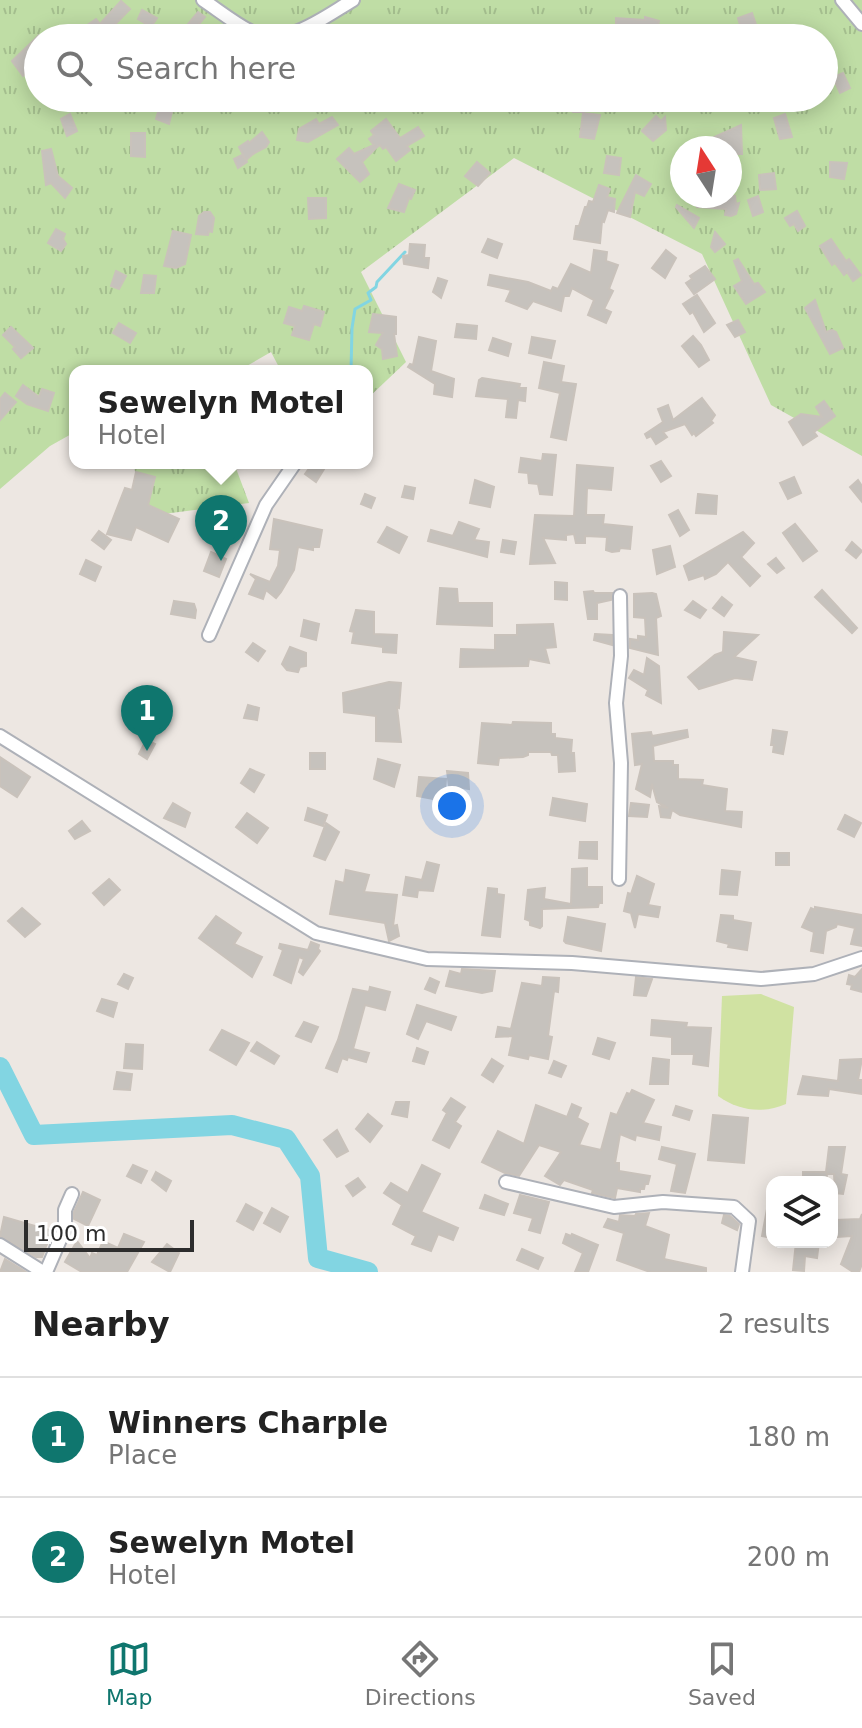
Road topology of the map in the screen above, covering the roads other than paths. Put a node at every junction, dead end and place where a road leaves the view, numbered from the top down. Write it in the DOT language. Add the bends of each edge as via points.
graph roads {
  1 [pos="203,0"];
  2 [pos="353,0"];
  3 [pos="842,0"];
  4 [pos="240,24"];
  5 [pos="312,24"];
  6 [pos="862,24"];
  7 [pos="291,469"];
  8 [pos="620,596"];
  9 [pos="209,635"];
  10 [pos="0,736"];
  11 [pos="619,879"];
  12 [pos="862,958"];
  13 [pos="506,1182"];
  14 [pos="72,1194"];
  15 [pos="0,1245"];
  16 [pos="44,1272"];
  17 [pos="742,1272"];
  1 -- 4 [label="street"];
  2 -- 5 [label="street"];
  3 -- 6 [label="street"];
  7 -- 9 [label="street" via="266,505"];
  8 -- 11 [label="street"];
  10 -- 12 [label="street" via="316,933 427,959 572,963 761,979 814,974"];
  13 -- 17 [label="street" via="614,1207 663,1202 734,1207 749,1221"];
  14 -- 16 [label="street" via="65,1228"];
  15 -- 16 [label="street"];
}
